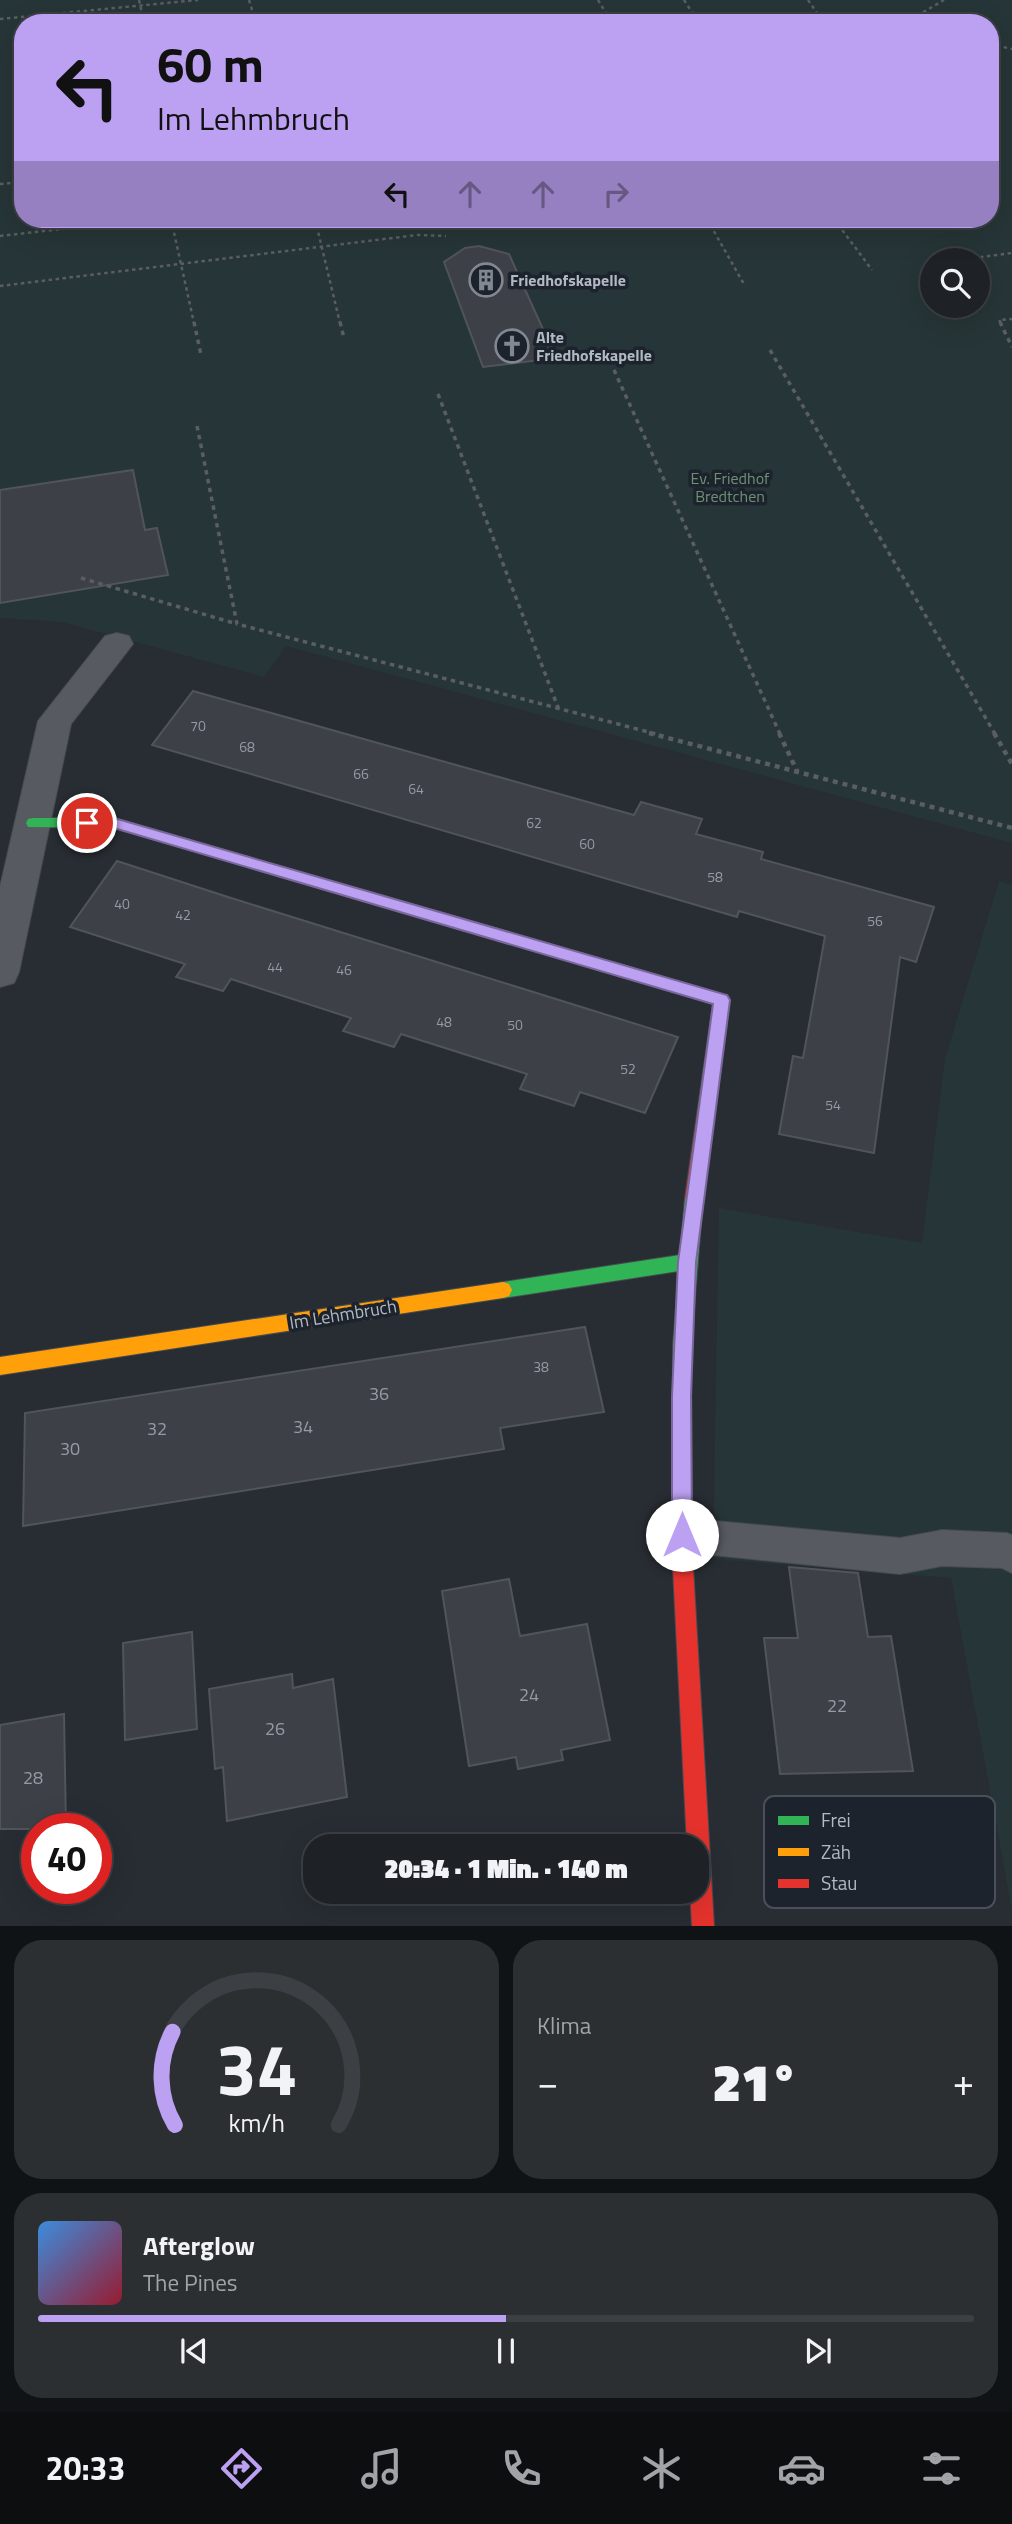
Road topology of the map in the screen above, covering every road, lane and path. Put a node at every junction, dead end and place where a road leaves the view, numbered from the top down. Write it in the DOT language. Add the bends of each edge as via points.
graph roads {
  1 [pos="139,0"];
  2 [pos="198,0"];
  3 [pos="944,0"];
  4 [pos="140,5"];
  5 [pos="50,14"];
  6 [pos="142,14"];
  7 [pos="920,14"];
  8 [pos="72,228"];
  9 [pos="173,228"];
  10 [pos="317,228"];
  11 [pos="713,228"];
  12 [pos="841,228"];
  13 [pos="0,236"];
  14 [pos="446,236"];
  15 [pos="322,247"];
  16 [pos="1012,253"];
  17 [pos="990,256"];
  18 [pos="181,263"];
  19 [pos="872,270"];
  20 [pos="0,286"];
  21 [pos="745,286"];
  22 [pos="1012,319"];
  23 [pos="344,338"];
  24 [pos="1012,347"];
  25 [pos="770,350"];
  26 [pos="201,355"];
  27 [pos="614,370"];
  28 [pos="438,394"];
  29 [pos="197,426"];
  30 [pos="81,578"];
  31 [pos="237,624"];
  32 [pos="117,644"];
  33 [pos="560,711"];
  34 [pos="1012,764"];
  35 [pos="797,772"];
  36 [pos="33,823"];
  37 [pos="1012,828"];
  38 [pos="0,972"];
  39 [pos="687,1262"];
  40 [pos="0,1366"];
  41 [pos="682,1535"];
  42 [pos="1012,1555"];
  43 [pos="703,1926"];
  1 -- 4 [label="path"];
  2 -- 4 [label="path"];
  3 -- 7 [label="path"];
  4 -- 5 [label="path"];
  4 -- 6 [label="path"];
  8 -- 13 [label="path"];
  9 -- 18 [label="path"];
  10 -- 15 [label="path"];
  11 -- 21 [label="path"];
  12 -- 19 [label="path"];
  14 -- 15 [label="path" via="417,235"];
  15 -- 18 [label="path"];
  15 -- 23 [label="path"];
  16 -- 17 [label="path"];
  18 -- 20 [label="path"];
  18 -- 26 [label="path"];
  22 -- 24 [label="path" via="999,320"];
  25 -- 34 [label="path"];
  27 -- 35 [label="path"];
  28 -- 33 [label="path"];
  29 -- 31 [label="path"];
  30 -- 31 [label="path"];
  31 -- 33 [label="path"];
  32 -- 36 [label="street" via="55,721"];
  33 -- 35 [label="path"];
  35 -- 37 [label="path"];
  36 -- 38 [label="street"];
  36 -- 39 [label="street" via="114,823 722,1000"];
  39 -- 40 [label="street, Im Lehmbruch"];
  39 -- 41 [label="street" via="681,1396"];
  41 -- 42 [label="lane" via="900,1556 942,1548 1007,1550"];
  41 -- 43 [label="street"];
}
